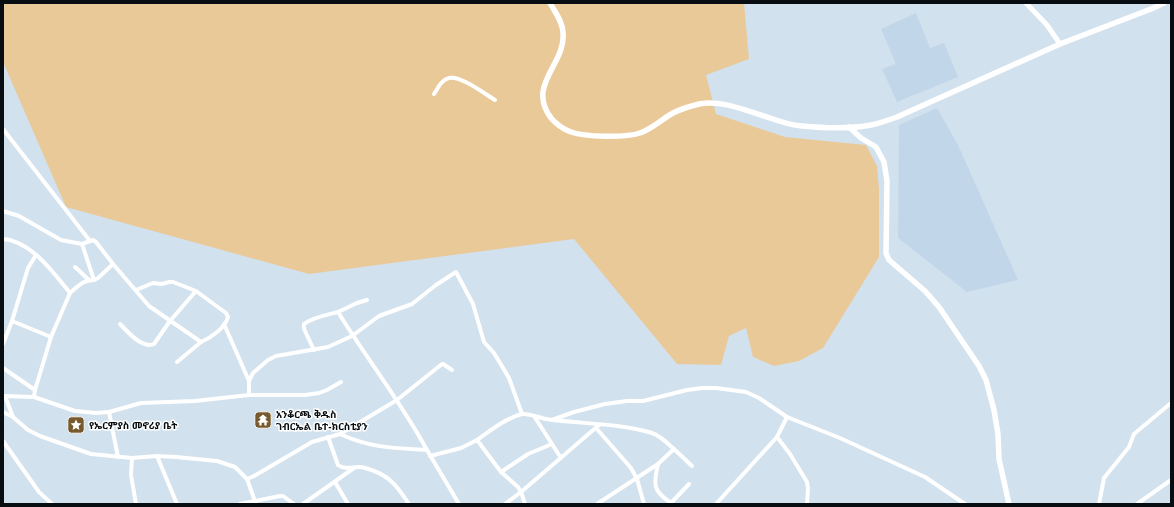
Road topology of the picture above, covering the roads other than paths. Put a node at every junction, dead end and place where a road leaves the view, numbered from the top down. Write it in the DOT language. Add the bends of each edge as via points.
graph roads {
  1 [pos="550,3"];
  2 [pos="1026,3"];
  3 [pos="1164,3"];
  4 [pos="1060,44"];
  5 [pos="434,94"];
  6 [pos="495,100"];
  7 [pos="849,127"];
  8 [pos="3,129"];
  9 [pos="3,211"];
  10 [pos="3,240"];
  11 [pos="90,241"];
  12 [pos="82,244"];
  13 [pos="36,255"];
  14 [pos="113,264"];
  15 [pos="75,267"];
  16 [pos="92,280"];
  17 [pos="136,290"];
  18 [pos="196,291"];
  19 [pos="70,293"];
  20 [pos="367,300"];
  21 [pos="338,312"];
  22 [pos="12,321"];
  23 [pos="170,321"];
  24 [pos="120,324"];
  25 [pos="224,324"];
  26 [pos="352,336"];
  27 [pos="51,337"];
  28 [pos="201,342"];
  29 [pos="3,344"];
  30 [pos="314,350"];
  31 [pos="177,362"];
  32 [pos="3,368"];
  33 [pos="452,370"];
  34 [pos="249,381"];
  35 [pos="341,382"];
  36 [pos="35,390"];
  37 [pos="248,395"];
  38 [pos="4,396"];
  39 [pos="34,397"];
  40 [pos="397,400"];
  41 [pos="1171,403"];
  42 [pos="3,412"];
  43 [pos="109,412"];
  44 [pos="522,414"];
  45 [pos="534,416"];
  46 [pos="12,417"];
  47 [pos="787,417"];
  48 [pos="552,420"];
  49 [pos="597,427"];
  50 [pos="340,434"];
  51 [pos="328,437"];
  52 [pos="778,438"];
  53 [pos="477,440"];
  54 [pos="3,441"];
  55 [pos="552,444"];
  56 [pos="674,449"];
  57 [pos="427,450"];
  58 [pos="157,456"];
  59 [pos="430,456"];
  60 [pos="118,457"];
  61 [pos="132,458"];
  62 [pos="561,458"];
  63 [pos="658,464"];
  64 [pos="692,466"];
  65 [pos="354,467"];
  66 [pos="501,472"];
  67 [pos="247,479"];
  68 [pos="637,479"];
  69 [pos="1171,480"];
  70 [pos="336,482"];
  71 [pos="689,484"];
  72 [pos="522,492"];
  73 [pos="255,502"];
  74 [pos="52,504"];
  75 [pos="136,504"];
  76 [pos="177,504"];
  77 [pos="240,504"];
  78 [pos="294,504"];
  79 [pos="303,504"];
  80 [pos="348,504"];
  81 [pos="409,504"];
  82 [pos="459,504"];
  83 [pos="505,504"];
  84 [pos="525,504"];
  85 [pos="597,504"];
  86 [pos="644,504"];
  87 [pos="670,504"];
  88 [pos="716,504"];
  89 [pos="807,504"];
  90 [pos="965,504"];
  91 [pos="1009,504"];
  92 [pos="1099,504"];
  93 [pos="1137,504"];
  1 -- 7 [label="main road" via="560,22 564,40 543,86 543,97 552,118 570,132 630,136 649,129 673,113 698,104 716,103 801,126"];
  2 -- 4 [label="street" via="1047,25"];
  3 -- 4 [label="main road"];
  4 -- 7 [label="main road" via="897,117 872,125"];
  5 -- 6 [label="street" via="442,82 455,78"];
  7 -- 91 [label="main road" via="876,147 884,162 888,181 886,254 889,260 925,291 939,307 986,380 994,410 999,458"];
  8 -- 11 [label="street"];
  9 -- 12 [label="street" via="19,216 62,240"];
  10 -- 13 [label="street" via="16,242"];
  11 -- 12 [label="street"];
  11 -- 14 [label="street" via="96,242"];
  12 -- 16 [label="street"];
  13 -- 19 [label="street" via="53,271"];
  13 -- 22 [label="street" via="28,268"];
  14 -- 16 [label="street" via="98,278"];
  14 -- 17 [label="street"];
  15 -- 16 [label="street"];
  16 -- 19 [label="street" via="80,283"];
  17 -- 18 [label="street" via="153,283 173,282"];
  17 -- 23 [label="street" via="149,306"];
  18 -- 23 [label="street"];
  18 -- 25 [label="street" via="226,313 228,317"];
  19 -- 27 [label="street"];
  20 -- 21 [label="street"];
  21 -- 26 [label="street"];
  21 -- 30 [label="street" via="304,324"];
  22 -- 27 [label="street"];
  22 -- 29 [label="street"];
  23 -- 24 [label="street" via="150,346 133,338"];
  23 -- 28 [label="street"];
  25 -- 28 [label="street" via="216,333"];
  25 -- 34 [label="street"];
  26 -- 30 [label="street" via="328,347"];
  26 -- 40 [label="street"];
  26 -- 44 [label="street" via="379,316 412,304 456,272 473,304 484,342 509,378"];
  27 -- 36 [label="street"];
  28 -- 31 [label="street"];
  30 -- 34 [label="street" via="276,356 253,373"];
  32 -- 36 [label="street"];
  33 -- 40 [label="street" via="442,364"];
  34 -- 37 [label="street"];
  35 -- 37 [label="street" via="327,390 312,394"];
  36 -- 39 [label="street"];
  37 -- 43 [label="street" via="195,401 141,403"];
  38 -- 39 [label="street"];
  38 -- 46 [label="street"];
  39 -- 43 [label="street" via="75,411"];
  40 -- 50 [label="street"];
  40 -- 57 [label="street"];
  41 -- 92 [label="street" via="1134,434 1129,447 1104,478"];
  42 -- 46 [label="street"];
  43 -- 60 [label="street"];
  44 -- 45 [label="street"];
  44 -- 53 [label="street" via="500,424"];
  45 -- 48 [label="street"];
  45 -- 55 [label="street"];
  46 -- 60 [label="street" via="40,436 91,454"];
  47 -- 48 [label="street" via="746,392 702,388 647,400 605,404"];
  47 -- 52 [label="street"];
  47 -- 90 [label="street" via="925,477"];
  48 -- 49 [label="street"];
  49 -- 56 [label="street" via="652,433"];
  49 -- 62 [label="street"];
  49 -- 68 [label="street"];
  50 -- 51 [label="street"];
  50 -- 57 [label="street" via="375,446"];
  51 -- 65 [label="street" via="338,465"];
  51 -- 67 [label="street" via="312,442"];
  52 -- 88 [label="street"];
  52 -- 89 [label="street" via="807,482"];
  53 -- 59 [label="street" via="461,448"];
  53 -- 66 [label="street"];
  54 -- 74 [label="street" via="36,489"];
  55 -- 62 [label="street"];
  55 -- 66 [label="street" via="528,454"];
  56 -- 63 [label="street"];
  56 -- 64 [label="street"];
  57 -- 59 [label="street"];
  58 -- 61 [label="street"];
  58 -- 67 [label="street" via="226,463 235,467"];
  58 -- 76 [label="street"];
  59 -- 82 [label="street"];
  60 -- 61 [label="street"];
  61 -- 75 [label="street" via="131,475"];
  62 -- 72 [label="street"];
  63 -- 68 [label="street"];
  63 -- 87 [label="street" via="654,479 656,488"];
  65 -- 70 [label="street"];
  65 -- 81 [label="street" via="368,468 387,477 397,485"];
  66 -- 72 [label="street"];
  67 -- 73 [label="street"];
  68 -- 85 [label="street"];
  68 -- 86 [label="street"];
  69 -- 93 [label="street"];
  70 -- 79 [label="street"];
  70 -- 80 [label="street"];
  71 -- 87 [label="street"];
  72 -- 83 [label="street"];
  72 -- 84 [label="street"];
  73 -- 77 [label="street"];
  73 -- 78 [label="street" via="283,496"];
}
